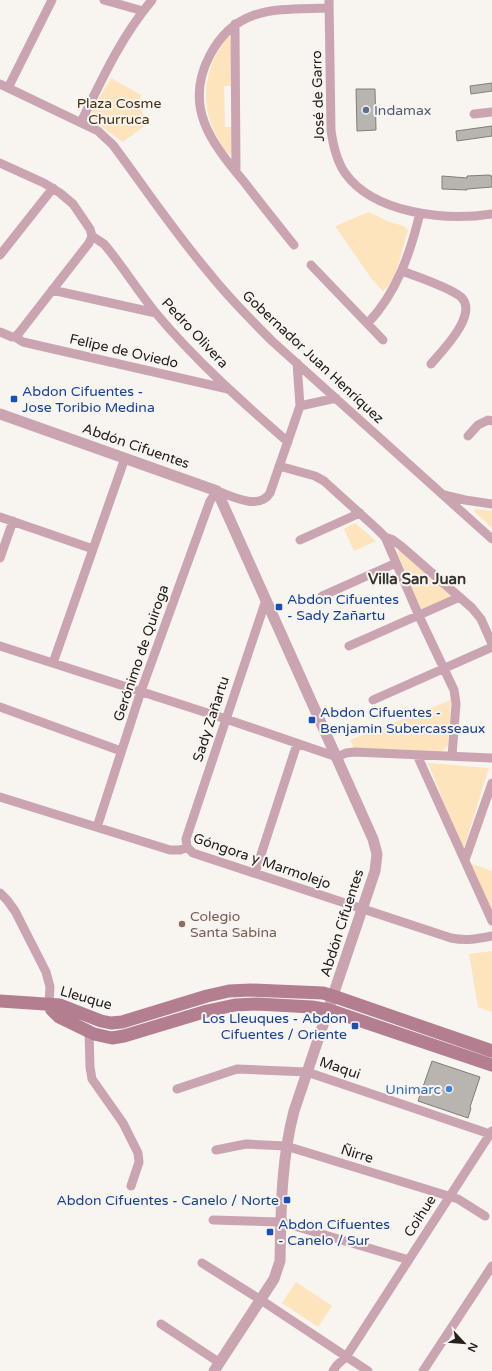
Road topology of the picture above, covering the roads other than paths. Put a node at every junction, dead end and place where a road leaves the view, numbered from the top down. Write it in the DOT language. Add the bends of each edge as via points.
graph roads {
  1 [pos="52,0"];
  2 [pos="104,0"];
  3 [pos="152,0"];
  4 [pos="329,4"];
  5 [pos="143,11"];
  6 [pos="235,24"];
  7 [pos="4,86"];
  8 [pos="492,112"];
  9 [pos="474,114"];
  10 [pos="80,122"];
  11 [pos="0,163"];
  12 [pos="236,172"];
  13 [pos="53,188"];
  14 [pos="420,213"];
  15 [pos="492,214"];
  16 [pos="92,236"];
  17 [pos="294,245"];
  18 [pos="0,255"];
  19 [pos="311,265"];
  20 [pos="402,271"];
  21 [pos="52,290"];
  22 [pos="156,313"];
  23 [pos="368,324"];
  24 [pos="0,332"];
  25 [pos="15,337"];
  26 [pos="383,340"];
  27 [pos="297,363"];
  28 [pos="431,364"];
  29 [pos="228,389"];
  30 [pos="336,398"];
  31 [pos="300,406"];
  32 [pos="0,414"];
  33 [pos="492,421"];
  34 [pos="468,436"];
  35 [pos="288,442"];
  36 [pos="125,458"];
  37 [pos="279,466"];
  38 [pos="217,491"];
  39 [pos="441,494"];
  40 [pos="492,504"];
  41 [pos="360,513"];
  42 [pos="0,516"];
  43 [pos="13,521"];
  44 [pos="385,537"];
  45 [pos="300,540"];
  46 [pos="492,540"];
  47 [pos="93,549"];
  48 [pos="0,558"];
  49 [pos="396,563"];
  50 [pos="322,596"];
  51 [pos="460,598"];
  52 [pos="266,600"];
  53 [pos="419,616"];
  54 [pos="0,646"];
  55 [pos="350,646"];
  56 [pos="492,646"];
  57 [pos="53,663"];
  58 [pos="444,669"];
  59 [pos="141,691"];
  60 [pos="373,700"];
  61 [pos="0,707"];
  62 [pos="226,719"];
  63 [pos="296,744"];
  64 [pos="122,751"];
  65 [pos="417,755"];
  66 [pos="452,756"];
  67 [pos="337,757"];
  68 [pos="492,758"];
  69 [pos="492,783"];
  70 [pos="0,797"];
  71 [pos="97,827"];
  72 [pos="187,847"];
  73 [pos="465,860"];
  74 [pos="255,873"];
  75 [pos="0,894"];
  76 [pos="362,909"];
  77 [pos="492,921"];
  78 [pos="492,936"];
  79 [pos="234,991"];
  80 [pos="333,996"];
  81 [pos="0,1001"];
  82 [pos="48,1004"];
  83 [pos="235,1005"];
  84 [pos="329,1010"];
  85 [pos="89,1032"];
  86 [pos="492,1051"];
  87 [pos="492,1065"];
  88 [pos="307,1072"];
  89 [pos="177,1089"];
  90 [pos="491,1132"];
  91 [pos="286,1146"];
  92 [pos="216,1150"];
  93 [pos="131,1186"];
  94 [pos="450,1197"];
  95 [pos="485,1216"];
  96 [pos="213,1220"];
  97 [pos="281,1222"];
  98 [pos="409,1260"];
  99 [pos="202,1263"];
  100 [pos="492,1266"];
  101 [pos="261,1300"];
  102 [pos="161,1324"];
  103 [pos="346,1357"];
  104 [pos="217,1367"];
  105 [pos="333,1371"];
  106 [pos="368,1371"];
  107 [pos="423,1371"];
  1 -- 7 [label="street"];
  2 -- 5 [label="street"];
  3 -- 5 [label="street"];
  4 -- 6 [label="street" via="265,12 249,16"];
  4 -- 14 [label="street, José de Garro" via="331,130 337,158 350,179 363,191 380,201"];
  5 -- 10 [label="street" via="117,49"];
  6 -- 12 [label="street"];
  6 -- 12 [label="street" via="217,44 206,62 200,81 199,100 203,120 213,142"];
  7 -- 10 [label="street, Gobernador Juan Henríquez"];
  8 -- 9 [label="street"];
  10 -- 27 [label="street, Gobernador Juan Henríquez" via="98,131 108,140 210,274 249,318"];
  11 -- 13 [label="street"];
  12 -- 17 [label="street"];
  13 -- 16 [label="street" via="73,204"];
  13 -- 18 [label="street"];
  14 -- 15 [label="street, José de Garro" via="454,217"];
  14 -- 20 [label="street" via="410,252"];
  16 -- 21 [label="street"];
  16 -- 22 [label="street, Pedro Olivera" via="107,248"];
  19 -- 23 [label="street"];
  20 -- 23 [label="street" via="390,296"];
  20 -- 28 [label="street" via="452,291 466,304 459,329"];
  21 -- 22 [label="street"];
  21 -- 25 [label="street"];
  22 -- 29 [label="street, Pedro Olivera"];
  23 -- 26 [label="street"];
  24 -- 25 [label="street, Felipe de Oviedo"];
  25 -- 29 [label="street, Felipe de Oviedo" via="23,342"];
  27 -- 30 [label="street, Gobernador Juan Henríquez"];
  27 -- 31 [label="street, Abdón Cifuentes"];
  29 -- 35 [label="street, Pedro Olivera"];
  30 -- 31 [label="street"];
  30 -- 39 [label="street, Gobernador Juan Henríquez"];
  31 -- 35 [label="street, Abdón Cifuentes"];
  32 -- 36 [label="street, Abdón Cifuentes"];
  33 -- 34 [label="street" via="488,420 478,425"];
  35 -- 37 [label="street, Abdón Cifuentes"];
  36 -- 38 [label="street, Abdón Cifuentes"];
  36 -- 47 [label="street"];
  37 -- 38 [label="street, Abdón Cifuentes" via="270,493 262,501 254,502"];
  37 -- 41 [label="street" via="320,478"];
  38 -- 52 [label="street, Abdón Cifuentes"];
  38 -- 59 [label="street, Gerónimo de Quiroga" via="206,511"];
  39 -- 40 [label="street"];
  39 -- 46 [label="street, Gobernador Juan Henríquez"];
  41 -- 44 [label="street"];
  41 -- 45 [label="street"];
  42 -- 43 [label="street"];
  43 -- 47 [label="street"];
  43 -- 48 [label="street"];
  44 -- 49 [label="street"];
  44 -- 51 [label="street" via="401,546"];
  47 -- 57 [label="street"];
  49 -- 50 [label="street"];
  49 -- 53 [label="street"];
  51 -- 53 [label="street"];
  51 -- 56 [label="street" via="478,615"];
  52 -- 62 [label="street, Sady Zañartu"];
  52 -- 67 [label="street, Abdón Cifuentes"];
  53 -- 55 [label="street"];
  53 -- 58 [label="street"];
  54 -- 57 [label="street"];
  56 -- 58 [label="street"];
  57 -- 59 [label="street"];
  58 -- 60 [label="street"];
  58 -- 66 [label="street" via="456,698"];
  59 -- 62 [label="street"];
  59 -- 64 [label="street, Gerónimo de Quiroga"];
  61 -- 64 [label="street"];
  62 -- 63 [label="street"];
  62 -- 72 [label="street, Sady Zañartu" via="186,839"];
  63 -- 67 [label="street"];
  63 -- 74 [label="street"];
  64 -- 71 [label="street, Gerónimo de Quiroga"];
  65 -- 66 [label="street"];
  65 -- 67 [label="street" via="354,752"];
  65 -- 73 [label="street"];
  66 -- 68 [label="street"];
  67 -- 76 [label="street, Abdón Cifuentes" via="373,839 377,854 375,871"];
  69 -- 73 [label="street"];
  70 -- 71 [label="street, Góngora y Marmolejo"];
  71 -- 72 [label="street, Góngora y Marmolejo" via="170,850"];
  72 -- 74 [label="street, Góngora y Marmolejo" via="193,852"];
  73 -- 77 [label="street"];
  74 -- 76 [label="street, Góngora y Marmolejo"];
  75 -- 82 [label="street" via="15,911 46,972 50,988"];
  76 -- 78 [label="street, Góngora y Marmolejo" via="451,938 472,940"];
  76 -- 80 [label="street, Abdón Cifuentes"];
  79 -- 80 [label="main road, Lleuque" via="306,992"];
  79 -- 82 [label="main road, Lleuque" via="207,996 116,1023 94,1019 64,1006"];
  79 -- 83 [label="main road"];
  80 -- 84 [label="street, Abdón Cifuentes"];
  80 -- 86 [label="main road, Lleuque"];
  81 -- 82 [label="main road"];
  82 -- 85 [label="main road, Lleuque" via="59,1017"];
  83 -- 84 [label="main road, Lleuque" via="257,1004"];
  83 -- 85 [label="main road, Lleuque" via="118,1037 100,1036"];
  84 -- 87 [label="main road, Lleuque"];
  84 -- 88 [label="street, Abdón Cifuentes"];
  85 -- 93 [label="street" via="92,1079 122,1123 138,1153 139,1162"];
  88 -- 89 [label="street, Maqui" via="237,1070"];
  88 -- 90 [label="street, Maqui"];
  88 -- 91 [label="street, Abdón Cifuentes"];
  90 -- 94 [label="street, Coihue"];
  91 -- 92 [label="street, Ñirre" via="246,1144"];
  91 -- 94 [label="street, Ñirre"];
  91 -- 97 [label="street, Abdón Cifuentes"];
  94 -- 95 [label="street, Ñirre"];
  94 -- 98 [label="street, Coihue"];
  96 -- 97 [label="street"];
  97 -- 98 [label="street"];
  97 -- 101 [label="street, Abdón Cifuentes" via="278,1267"];
  98 -- 103 [label="street, Coihue"];
  99 -- 101 [label="street"];
  100 -- 107 [label="street"];
  101 -- 103 [label="street"];
  101 -- 104 [label="street, Abdón Cifuentes"];
  102 -- 104 [label="street"];
  103 -- 105 [label="street, Coihue"];
  103 -- 106 [label="street"];
}
